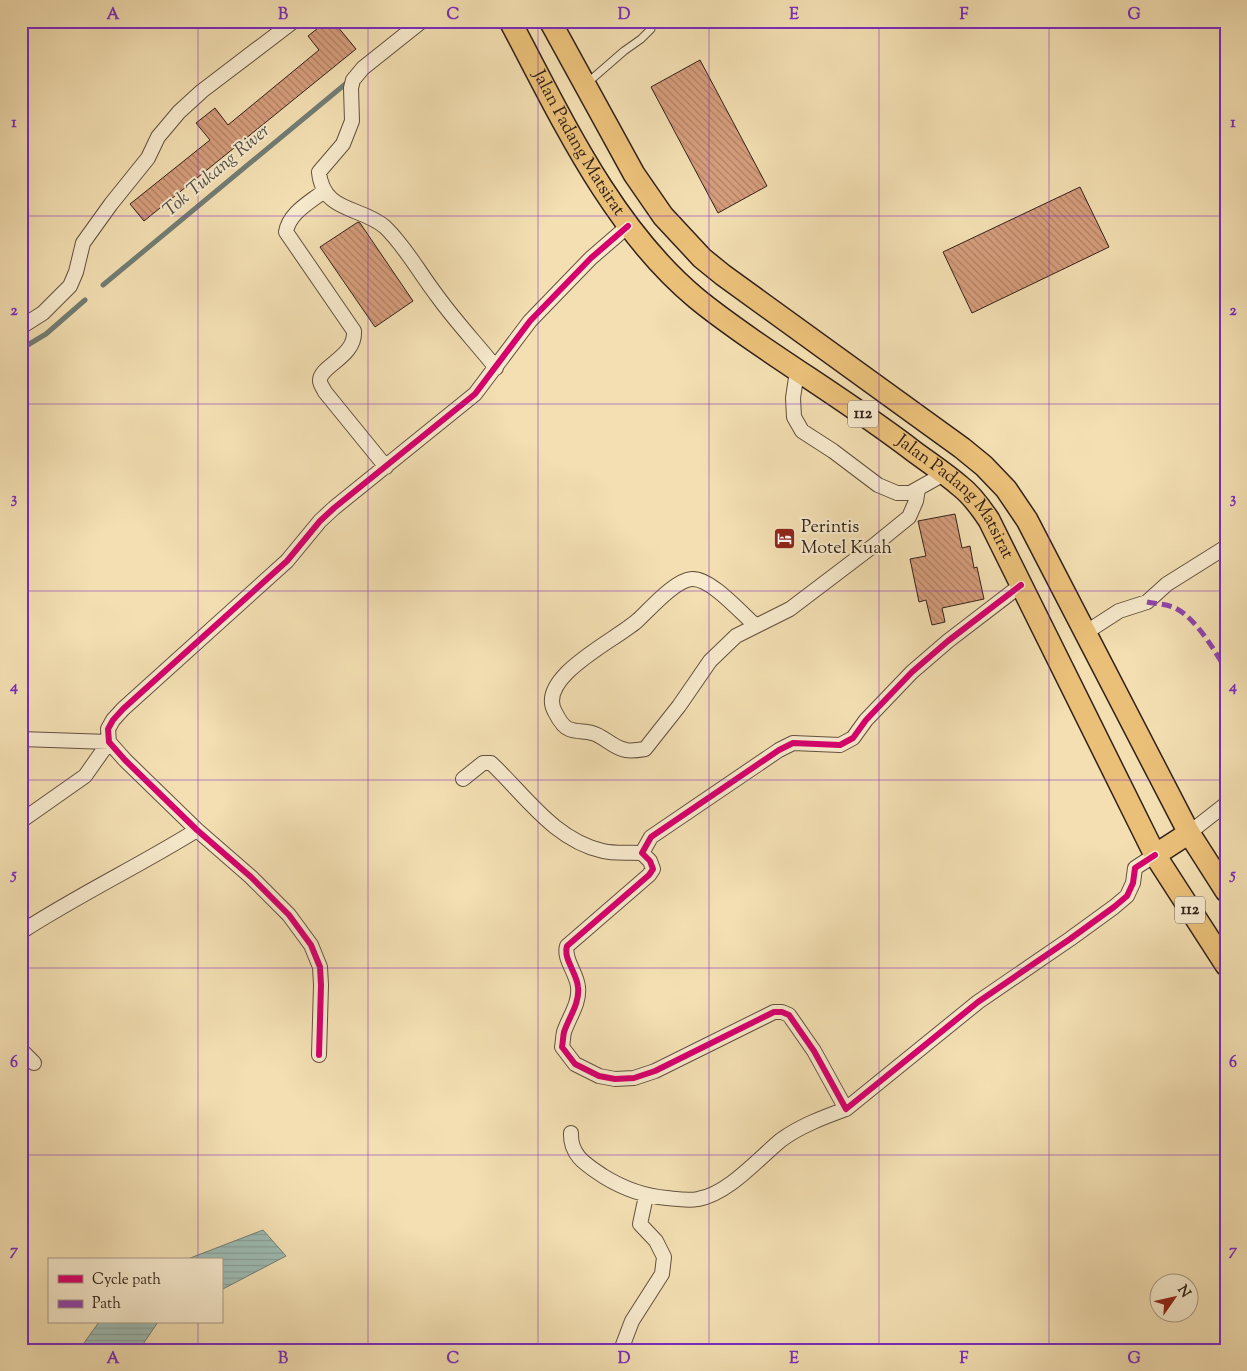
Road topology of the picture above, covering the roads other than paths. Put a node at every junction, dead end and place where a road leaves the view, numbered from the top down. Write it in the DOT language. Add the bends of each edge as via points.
graph roads {
  1 [pos="294,21"];
  2 [pos="422,21"];
  3 [pos="510,21"];
  4 [pos="550,21"];
  5 [pos="652,21"];
  6 [pos="584,86"];
  7 [pos="324,192"];
  8 [pos="628,226"];
  9 [pos="21,327"];
  10 [pos="496,368"];
  11 [pos="797,371"];
  12 [pos="386,467"];
  13 [pos="944,474"];
  14 [pos="918,489"];
  15 [pos="1226,547"];
  16 [pos="1021,585"];
  17 [pos="755,625"];
  18 [pos="1086,633"];
  19 [pos="21,739"];
  20 [pos="109,742"];
  21 [pos="463,780"];
  22 [pos="1226,804"];
  23 [pos="21,820"];
  24 [pos="197,830"];
  25 [pos="1189,832"];
  26 [pos="642,853"];
  27 [pos="1155,854"];
  28 [pos="1226,891"];
  29 [pos="21,932"];
  30 [pos="1226,965"];
  31 [pos="21,1050"];
  32 [pos="319,1054"];
  33 [pos="34,1063"];
  34 [pos="846,1109"];
  35 [pos="571,1134"];
  36 [pos="646,1196"];
  37 [pos="621,1350"];
  1 -- 9 [label="street" via="179,112 83,243 70,286 43,313"];
  2 -- 7 [label="street" via="363,68 353,80 352,121 343,144 319,172"];
  3 -- 8 [label="main road, Jalan Padang Matsirat / 112" via="579,149"];
  4 -- 6 [label="main road, Jalan Padang Matsirat / 112"];
  5 -- 6 [label="lane" via="651,29 641,40"];
  6 -- 18 [label="main road, Jalan Padang Matsirat / 112" via="634,174 663,216 702,258 962,448 1006,489 1027,520"];
  7 -- 10 [label="street" via="348,209 375,221 391,234"];
  7 -- 12 [label="street" via="293,216 286,232 354,331 355,340 350,348 321,375 324,392"];
  8 -- 10 [label="street" via="591,258 530,321"];
  8 -- 11 [label="main road, Jalan Padang Matsirat / 112" via="667,273 697,299"];
  10 -- 12 [label="street" via="475,394"];
  11 -- 13 [label="main road, Jalan Padang Matsirat / 112" via="879,425"];
  11 -- 14 [label="street" via="794,418 802,431 878,485 897,493"];
  12 -- 20 [label="street" via="334,508 287,561 118,714 108,729"];
  13 -- 14 [label="street"];
  13 -- 16 [label="main road, Jalan Padang Matsirat / 112" via="961,486 989,520"];
  14 -- 17 [label="street" via="909,517 790,608"];
  15 -- 18 [label="street" via="1167,584 1147,602 1120,612"];
  16 -- 26 [label="street" via="912,672 866,720 854,738 840,744 793,743 779,750 651,838"];
  16 -- 27 [label="main road, Jalan Padang Matsirat / 112"];
  17 -- 17 [label="street" via="717,590 702,580 690,579 668,592 633,625 576,664 557,683 551,697 552,708 569,729 600,735 626,750 645,749 710,661 736,636"];
  18 -- 25 [label="main road, Jalan Padang Matsirat / 112"];
  19 -- 20 [label="street"];
  20 -- 23 [label="street" via="85,776"];
  20 -- 24 [label="street"];
  21 -- 26 [label="street" via="483,763 491,763 536,810 568,837 605,852"];
  22 -- 25 [label="street"];
  24 -- 29 [label="street"];
  24 -- 32 [label="street" via="289,915 311,945 320,967"];
  25 -- 27 [label="main road"];
  25 -- 28 [label="main road, Jalan Padang Matsirat / 112"];
  26 -- 34 [label="street" via="653,869 649,875 567,946 566,956 579,988 562,1047 575,1064 599,1076 634,1078 655,1071 774,1012 782,1012 788,1015 814,1051"];
  27 -- 30 [label="main road, Jalan Padang Matsirat / 112"];
  27 -- 34 [label="street" via="1136,868 1126,896 1114,907 978,1002"];
  31 -- 33 [label="street"];
  34 -- 36 [label="street" via="781,1140 756,1164 709,1196 697,1199"];
  35 -- 36 [label="street" via="573,1151 584,1164 620,1187"];
  36 -- 37 [label="street" via="640,1224 656,1241 664,1257 662,1274 632,1321"];
}
